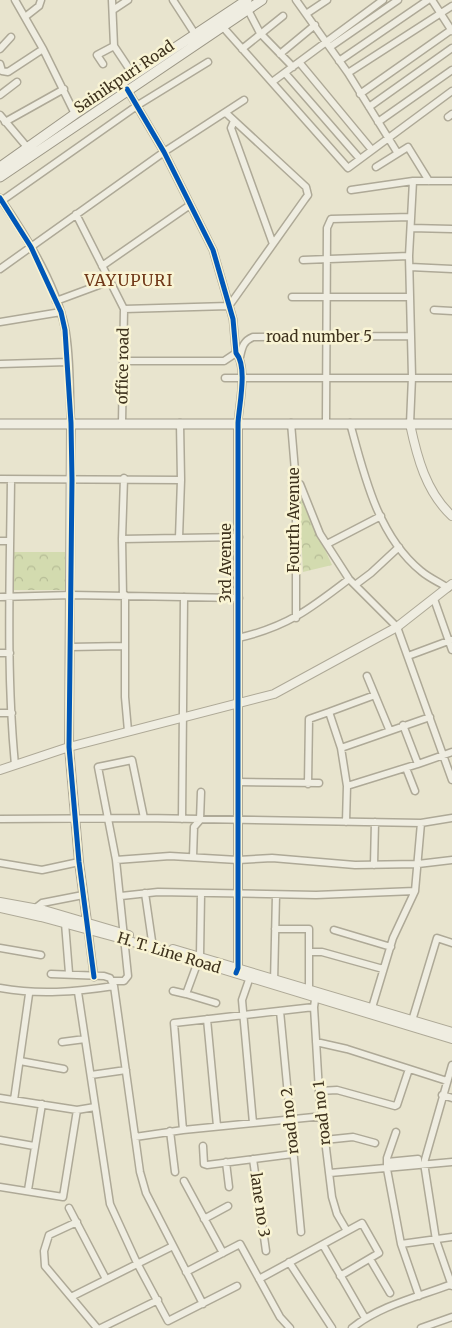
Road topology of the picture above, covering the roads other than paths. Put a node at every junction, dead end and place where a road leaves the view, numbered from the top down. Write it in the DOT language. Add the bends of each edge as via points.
graph roads {
  1 [pos="15,0"];
  2 [pos="41,0"];
  3 [pos="112,0"];
  4 [pos="128,0"];
  5 [pos="173,0"];
  6 [pos="262,0"];
  7 [pos="297,0"];
  8 [pos="327,0"];
  9 [pos="383,0"];
  10 [pos="398,0"];
  11 [pos="430,0"];
  12 [pos="248,5"];
  13 [pos="452,6"];
  14 [pos="113,10"];
  15 [pos="306,14"];
  16 [pos="441,15"];
  17 [pos="283,16"];
  18 [pos="26,17"];
  19 [pos="315,25"];
  20 [pos="222,26"];
  21 [pos="452,31"];
  22 [pos="260,33"];
  23 [pos="195,34"];
  24 [pos="11,37"];
  25 [pos="328,44"];
  26 [pos="114,46"];
  27 [pos="452,48"];
  28 [pos="0,49"];
  29 [pos="43,49"];
  30 [pos="242,49"];
  31 [pos="280,54"];
  32 [pos="339,60"];
  33 [pos="208,62"];
  34 [pos="299,62"];
  35 [pos="0,64"];
  36 [pos="103,64"];
  37 [pos="293,66"];
  38 [pos="452,70"];
  39 [pos="285,73"];
  40 [pos="348,73"];
  41 [pos="134,76"];
  42 [pos="17,82"];
  43 [pos="272,82"];
  44 [pos="64,89"];
  45 [pos="127,89"];
  46 [pos="452,91"];
  47 [pos="360,94"];
  48 [pos="0,95"];
  49 [pos="244,100"];
  50 [pos="138,105"];
  51 [pos="369,107"];
  52 [pos="226,113"];
  53 [pos="75,114"];
  54 [pos="0,115"];
  55 [pos="234,121"];
  56 [pos="5,122"];
  57 [pos="378,122"];
  58 [pos="388,137"];
  59 [pos="49,138"];
  60 [pos="27,147"];
  61 [pos="372,150"];
  62 [pos="164,152"];
  63 [pos="397,152"];
  64 [pos="360,159"];
  65 [pos="0,167"];
  66 [pos="376,167"];
  67 [pos="0,177"];
  68 [pos="413,180"];
  69 [pos="429,181"];
  70 [pos="452,181"];
  71 [pos="351,190"];
  72 [pos="1,200"];
  73 [pos="190,205"];
  74 [pos="76,214"];
  75 [pos="411,217"];
  76 [pos="411,228"];
  77 [pos="452,229"];
  78 [pos="273,244"];
  79 [pos="31,247"];
  80 [pos="409,256"];
  81 [pos="327,259"];
  82 [pos="304,260"];
  83 [pos="102,266"];
  84 [pos="410,267"];
  85 [pos="0,269"];
  86 [pos="452,269"];
  87 [pos="110,281"];
  88 [pos="292,297"];
  89 [pos="327,297"];
  90 [pos="410,297"];
  91 [pos="56,300"];
  92 [pos="229,306"];
  93 [pos="124,309"];
  94 [pos="434,310"];
  95 [pos="452,311"];
  96 [pos="61,312"];
  97 [pos="0,322"];
  98 [pos="411,336"];
  99 [pos="327,337"];
  100 [pos="238,355"];
  101 [pos="124,361"];
  102 [pos="68,362"];
  103 [pos="0,364"];
  104 [pos="327,377"];
  105 [pos="412,377"];
  106 [pos="225,378"];
  107 [pos="452,378"];
  108 [pos="242,379"];
  109 [pos="71,423"];
  110 [pos="122,423"];
  111 [pos="180,423"];
  112 [pos="238,423"];
  113 [pos="291,423"];
  114 [pos="326,423"];
  115 [pos="350,423"];
  116 [pos="0,424"];
  117 [pos="410,424"];
  118 [pos="452,424"];
  119 [pos="124,478"];
  120 [pos="0,480"];
  121 [pos="11,480"];
  122 [pos="72,480"];
  123 [pos="181,480"];
  124 [pos="296,483"];
  125 [pos="381,516"];
  126 [pos="452,516"];
  127 [pos="239,537"];
  128 [pos="179,538"];
  129 [pos="122,539"];
  130 [pos="0,541"];
  131 [pos="10,541"];
  132 [pos="327,544"];
  133 [pos="399,546"];
  134 [pos="349,579"];
  135 [pos="355,585"];
  136 [pos="450,586"];
  137 [pos="72,595"];
  138 [pos="124,596"];
  139 [pos="0,597"];
  140 [pos="10,597"];
  141 [pos="184,597"];
  142 [pos="239,598"];
  143 [pos="434,599"];
  144 [pos="296,618"];
  145 [pos="397,628"];
  146 [pos="238,638"];
  147 [pos="451,641"];
  148 [pos="125,646"];
  149 [pos="70,647"];
  150 [pos="452,650"];
  151 [pos="0,653"];
  152 [pos="10,653"];
  153 [pos="408,656"];
  154 [pos="368,676"];
  155 [pos="375,696"];
  156 [pos="239,702"];
  157 [pos="329,712"];
  158 [pos="0,713"];
  159 [pos="12,713"];
  160 [pos="183,717"];
  161 [pos="430,717"];
  162 [pos="403,725"];
  163 [pos="389,730"];
  164 [pos="128,731"];
  165 [pos="69,747"];
  166 [pos="341,748"];
  167 [pos="452,752"];
  168 [pos="443,755"];
  169 [pos="418,764"];
  170 [pos="15,765"];
  171 [pos="406,768"];
  172 [pos="0,770"];
  173 [pos="452,780"];
  174 [pos="238,782"];
  175 [pos="319,783"];
  176 [pos="308,784"];
  177 [pos="347,786"];
  178 [pos="415,791"];
  179 [pos="201,792"];
  180 [pos="109,818"];
  181 [pos="144,818"];
  182 [pos="452,818"];
  183 [pos="0,819"];
  184 [pos="76,819"];
  185 [pos="182,820"];
  186 [pos="200,820"];
  187 [pos="239,820"];
  188 [pos="346,822"];
  189 [pos="375,822"];
  190 [pos="421,823"];
  191 [pos="193,857"];
  192 [pos="116,860"];
  193 [pos="238,860"];
  194 [pos="452,860"];
  195 [pos="79,862"];
  196 [pos="0,863"];
  197 [pos="418,864"];
  198 [pos="374,865"];
  199 [pos="415,891"];
  200 [pos="145,893"];
  201 [pos="83,894"];
  202 [pos="201,894"];
  203 [pos="238,894"];
  204 [pos="276,895"];
  205 [pos="120,896"];
  206 [pos="0,902"];
  207 [pos="0,908"];
  208 [pos="33,911"];
  209 [pos="65,923"];
  210 [pos="88,926"];
  211 [pos="275,929"];
  212 [pos="334,930"];
  213 [pos="126,937"];
  214 [pos="452,943"];
  215 [pos="153,945"];
  216 [pos="392,947"];
  217 [pos="0,948"];
  218 [pos="309,952"];
  219 [pos="41,955"];
  220 [pos="199,959"];
  221 [pos="383,969"];
  222 [pos="237,970"];
  223 [pos="70,973"];
  224 [pos="51,974"];
  225 [pos="251,975"];
  226 [pos="94,976"];
  227 [pos="274,982"];
  228 [pos="113,984"];
  229 [pos="0,988"];
  230 [pos="78,992"];
  231 [pos="174,992"];
  232 [pos="313,993"];
  233 [pos="29,994"];
  234 [pos="186,994"];
  235 [pos="216,1003"];
  236 [pos="314,1007"];
  237 [pos="280,1011"];
  238 [pos="371,1011"];
  239 [pos="243,1015"];
  240 [pos="207,1019"];
  241 [pos="411,1023"];
  242 [pos="451,1033"];
  243 [pos="84,1039"];
  244 [pos="62,1042"];
  245 [pos="316,1042"];
  246 [pos="20,1060"];
  247 [pos="452,1065"];
  248 [pos="64,1069"];
  249 [pos="409,1069"];
  250 [pos="126,1070"];
  251 [pos="91,1075"];
  252 [pos="447,1081"];
  253 [pos="319,1091"];
  254 [pos="442,1095"];
  255 [pos="0,1098"];
  256 [pos="452,1098"];
  257 [pos="14,1100"];
  258 [pos="42,1104"];
  259 [pos="95,1107"];
  260 [pos="77,1110"];
  261 [pos="324,1116"];
  262 [pos="290,1119"];
  263 [pos="253,1123"];
  264 [pos="217,1126"];
  265 [pos="183,1130"];
  266 [pos="170,1132"];
  267 [pos="396,1132"];
  268 [pos="135,1137"];
  269 [pos="0,1140"];
  270 [pos="324,1140"];
  271 [pos="375,1143"];
  272 [pos="34,1146"];
  273 [pos="203,1146"];
  274 [pos="293,1154"];
  275 [pos="253,1159"];
  276 [pos="226,1162"];
  277 [pos="452,1162"];
  278 [pos="421,1164"];
  279 [pos="387,1165"];
  280 [pos="175,1172"];
  281 [pos="330,1173"];
  282 [pos="184,1181"];
  283 [pos="0,1187"];
  284 [pos="229,1187"];
  285 [pos="28,1190"];
  286 [pos="228,1206"];
  287 [pos="69,1208"];
  288 [pos="204,1219"];
  289 [pos="77,1222"];
  290 [pos="347,1231"];
  291 [pos="301,1232"];
  292 [pos="452,1237"];
  293 [pos="436,1240"];
  294 [pos="401,1244"];
  295 [pos="323,1245"];
  296 [pos="173,1246"];
  297 [pos="266,1251"];
  298 [pos="223,1253"];
  299 [pos="370,1259"];
  300 [pos="289,1262"];
  301 [pos="452,1262"];
  302 [pos="137,1263"];
  303 [pos="445,1265"];
  304 [pos="186,1272"];
  305 [pos="340,1276"];
  306 [pos="106,1279"];
  307 [pos="259,1280"];
  308 [pos="452,1285"];
  309 [pos="237,1286"];
  310 [pos="390,1293"];
  311 [pos="419,1296"];
  312 [pos="71,1297"];
  313 [pos="158,1300"];
  314 [pos="203,1304"];
  315 [pos="452,1317"];
  316 [pos="365,1318"];
  317 [pos="97,1328"];
  318 [pos="101,1328"];
  319 [pos="290,1328"];
  320 [pos="332,1328"];
  321 [pos="352,1328"];
  322 [pos="421,1328"];
  1 -- 18 [label="street"];
  2 -- 18 [label="street"];
  3 -- 14 [label="street"];
  4 -- 14 [label="street"];
  5 -- 23 [label="street"];
  6 -- 12 [label="main road, Sainikpuri Road"];
  7 -- 15 [label="street"];
  8 -- 15 [label="street"];
  9 -- 25 [label="street"];
  10 -- 25 [label="street"];
  11 -- 16 [label="street"];
  11 -- 32 [label="street"];
  12 -- 20 [label="main road, Sainikpuri Road"];
  12 -- 22 [label="street"];
  12 -- 23 [label="main road, Sainikpuri Road"];
  13 -- 16 [label="street"];
  14 -- 26 [label="street"];
  15 -- 19 [label="street"];
  16 -- 21 [label="street"];
  16 -- 40 [label="street"];
  17 -- 22 [label="street"];
  18 -- 29 [label="street"];
  19 -- 25 [label="street"];
  19 -- 31 [label="street"];
  20 -- 30 [label="street"];
  20 -- 45 [label="main road, Sainikpuri Road"];
  21 -- 47 [label="street"];
  22 -- 30 [label="street"];
  22 -- 31 [label="street"];
  23 -- 41 [label="main road, Sainikpuri Road"];
  24 -- 28 [label="street"];
  25 -- 32 [label="street"];
  25 -- 34 [label="street"];
  26 -- 36 [label="street" via="97,55"];
  26 -- 41 [label="street"];
  27 -- 51 [label="street"];
  29 -- 35 [label="street" via="8,72 2,71"];
  29 -- 44 [label="street"];
  30 -- 43 [label="street"];
  31 -- 37 [label="street"];
  32 -- 40 [label="street"];
  33 -- 50 [label="street"];
  34 -- 37 [label="street"];
  34 -- 61 [label="street"];
  37 -- 39 [label="street"];
  38 -- 57 [label="street"];
  39 -- 43 [label="street"];
  39 -- 64 [label="street"];
  40 -- 47 [label="street"];
  41 -- 53 [label="main road, Sainikpuri Road"];
  42 -- 48 [label="street"];
  43 -- 64 [label="street" via="348,168"];
  44 -- 53 [label="street"];
  44 -- 56 [label="street"];
  45 -- 50 [label="street"];
  45 -- 59 [label="main road, Sainikpuri Road"];
  46 -- 58 [label="street"];
  47 -- 51 [label="street"];
  49 -- 52 [label="street"];
  50 -- 62 [label="street"];
  50 -- 72 [label="street"];
  51 -- 57 [label="street"];
  52 -- 55 [label="street"];
  52 -- 62 [label="street"];
  53 -- 59 [label="main road, Sainikpuri Road"];
  54 -- 56 [label="street"];
  55 -- 78 [label="street" via="231,128"];
  55 -- 78 [label="street" via="308,191 306,199"];
  56 -- 60 [label="street"];
  57 -- 58 [label="street"];
  58 -- 61 [label="street"];
  58 -- 63 [label="street"];
  59 -- 60 [label="main road, Sainikpuri Road"];
  59 -- 67 [label="main road, Sainikpuri Road"];
  60 -- 65 [label="main road, Sainikpuri Road"];
  61 -- 64 [label="street"];
  62 -- 73 [label="street"];
  62 -- 74 [label="street"];
  63 -- 66 [label="street"];
  63 -- 69 [label="street" via="408,147"];
  68 -- 69 [label="street"];
  68 -- 71 [label="street"];
  68 -- 75 [label="street"];
  69 -- 70 [label="street"];
  72 -- 79 [label="street"];
  73 -- 83 [label="street"];
  73 -- 92 [label="street" via="212,250"];
  74 -- 79 [label="street"];
  74 -- 83 [label="street"];
  75 -- 76 [label="street"];
  75 -- 81 [label="street" via="331,219 327,228"];
  76 -- 77 [label="street"];
  76 -- 80 [label="street"];
  78 -- 92 [label="street"];
  79 -- 85 [label="street"];
  79 -- 91 [label="street"];
  80 -- 81 [label="street"];
  80 -- 84 [label="street"];
  81 -- 82 [label="street"];
  81 -- 89 [label="street"];
  83 -- 87 [label="street"];
  84 -- 86 [label="street"];
  84 -- 90 [label="street"];
  87 -- 91 [label="street"];
  87 -- 93 [label="street"];
  88 -- 89 [label="street"];
  89 -- 90 [label="street"];
  89 -- 99 [label="street"];
  90 -- 98 [label="street"];
  91 -- 96 [label="street"];
  92 -- 93 [label="street"];
  92 -- 100 [label="street"];
  93 -- 101 [label="street, office road"];
  94 -- 95 [label="street"];
  96 -- 97 [label="street"];
  96 -- 102 [label="street"];
  98 -- 99 [label="street, road number 5"];
  98 -- 105 [label="street"];
  99 -- 100 [label="street, road number 5" via="253,338 247,340"];
  99 -- 104 [label="street"];
  100 -- 101 [label="street" via="224,361"];
  100 -- 108 [label="street"];
  101 -- 110 [label="street, office road"];
  102 -- 103 [label="street"];
  102 -- 109 [label="street"];
  104 -- 105 [label="street"];
  104 -- 108 [label="street"];
  104 -- 114 [label="street"];
  105 -- 107 [label="street"];
  105 -- 117 [label="street"];
  106 -- 108 [label="street"];
  108 -- 112 [label="street"];
  109 -- 110 [label="main road"];
  109 -- 116 [label="main road"];
  109 -- 122 [label="street"];
  110 -- 111 [label="main road"];
  111 -- 112 [label="main road"];
  111 -- 123 [label="street"];
  112 -- 113 [label="main road"];
  112 -- 127 [label="street, 3rd Avenue"];
  113 -- 114 [label="main road"];
  113 -- 124 [label="street, Fourth Avenue"];
  114 -- 115 [label="main road"];
  115 -- 117 [label="main road"];
  115 -- 125 [label="street" via="364,478"];
  117 -- 118 [label="main road"];
  117 -- 126 [label="street" via="422,471"];
  119 -- 122 [label="street"];
  119 -- 123 [label="street"];
  119 -- 129 [label="street"];
  120 -- 121 [label="street"];
  121 -- 122 [label="street"];
  121 -- 131 [label="street"];
  122 -- 137 [label="street"];
  123 -- 128 [label="street"];
  124 -- 132 [label="street" via="304,491"];
  124 -- 144 [label="street, Fourth Avenue"];
  125 -- 132 [label="street"];
  125 -- 133 [label="street"];
  127 -- 128 [label="street"];
  127 -- 142 [label="street, 3rd Avenue"];
  128 -- 129 [label="street"];
  129 -- 138 [label="street"];
  130 -- 131 [label="street"];
  131 -- 140 [label="street"];
  132 -- 134 [label="street"];
  133 -- 135 [label="street"];
  133 -- 136 [label="street" via="421,571"];
  134 -- 135 [label="street"];
  134 -- 144 [label="street"];
  135 -- 145 [label="street"];
  136 -- 143 [label="street"];
  137 -- 138 [label="street"];
  137 -- 140 [label="street"];
  137 -- 149 [label="street"];
  138 -- 141 [label="street"];
  138 -- 148 [label="street"];
  139 -- 140 [label="street"];
  140 -- 152 [label="street"];
  141 -- 142 [label="street"];
  141 -- 160 [label="street"];
  142 -- 146 [label="street, 3rd Avenue"];
  143 -- 145 [label="street"];
  143 -- 147 [label="street"];
  144 -- 146 [label="street" via="267,631"];
  145 -- 153 [label="street"];
  145 -- 156 [label="street" via="274,694"];
  146 -- 156 [label="street, 3rd Avenue"];
  147 -- 150 [label="street"];
  147 -- 153 [label="street"];
  148 -- 149 [label="street"];
  148 -- 164 [label="street"];
  149 -- 165 [label="street"];
  151 -- 152 [label="street"];
  152 -- 159 [label="street"];
  153 -- 161 [label="street"];
  154 -- 155 [label="street"];
  155 -- 157 [label="street"];
  155 -- 163 [label="street"];
  156 -- 160 [label="street"];
  156 -- 174 [label="street, 3rd Avenue"];
  157 -- 166 [label="street"];
  157 -- 176 [label="street" via="309,719"];
  158 -- 159 [label="street"];
  159 -- 170 [label="street"];
  160 -- 164 [label="street"];
  160 -- 185 [label="street"];
  161 -- 162 [label="street"];
  161 -- 168 [label="street"];
  162 -- 163 [label="street"];
  162 -- 169 [label="street"];
  163 -- 166 [label="street"];
  164 -- 165 [label="street"];
  165 -- 170 [label="street"];
  165 -- 184 [label="street"];
  166 -- 177 [label="street"];
  167 -- 168 [label="street"];
  168 -- 169 [label="street"];
  168 -- 173 [label="street"];
  169 -- 171 [label="street"];
  170 -- 172 [label="street"];
  171 -- 177 [label="street"];
  171 -- 178 [label="street"];
  174 -- 176 [label="street"];
  174 -- 187 [label="street, 3rd Avenue"];
  175 -- 176 [label="street"];
  177 -- 188 [label="street"];
  179 -- 186 [label="street"];
  180 -- 181 [label="street"];
  180 -- 181 [label="street" via="98,767 132,760"];
  180 -- 184 [label="street"];
  180 -- 192 [label="street"];
  181 -- 185 [label="street"];
  182 -- 190 [label="street"];
  183 -- 184 [label="street"];
  184 -- 195 [label="street"];
  185 -- 186 [label="street"];
  186 -- 187 [label="street"];
  186 -- 191 [label="street" via="194,827"];
  187 -- 188 [label="street"];
  187 -- 193 [label="street, 3rd Avenue"];
  188 -- 189 [label="street"];
  189 -- 190 [label="street"];
  189 -- 198 [label="street"];
  190 -- 197 [label="street"];
  191 -- 192 [label="street"];
  191 -- 193 [label="street"];
  192 -- 205 [label="street"];
  193 -- 198 [label="street" via="272,858"];
  193 -- 203 [label="street, 3rd Avenue"];
  194 -- 197 [label="street"];
  195 -- 196 [label="street" via="42,870"];
  195 -- 201 [label="street"];
  197 -- 198 [label="street"];
  197 -- 199 [label="street"];
  199 -- 204 [label="street"];
  199 -- 216 [label="street"];
  200 -- 202 [label="street"];
  200 -- 205 [label="street"];
  200 -- 215 [label="street"];
  201 -- 208 [label="street" via="42,903"];
  201 -- 210 [label="street"];
  202 -- 203 [label="street"];
  202 -- 220 [label="street"];
  203 -- 204 [label="street"];
  203 -- 222 [label="street, 3rd Avenue"];
  204 -- 211 [label="street"];
  205 -- 213 [label="street"];
  206 -- 208 [label="street, H. T. Line Road"];
  207 -- 208 [label="street, H. T. Line Road"];
  208 -- 209 [label="street, H. T. Line Road"];
  208 -- 210 [label="street, H. T. Line Road"];
  209 -- 210 [label="street, H. T. Line Road"];
  209 -- 223 [label="street"];
  210 -- 213 [label="street, H. T. Line Road"];
  210 -- 226 [label="street"];
  211 -- 218 [label="street, road no 1" via="309,929"];
  211 -- 227 [label="street"];
  212 -- 216 [label="street"];
  213 -- 215 [label="street, H. T. Line Road"];
  213 -- 228 [label="street" via="128,976 124,981"];
  214 -- 241 [label="street" via="437,938"];
  215 -- 220 [label="street, H. T. Line Road"];
  216 -- 221 [label="street"];
  217 -- 219 [label="street"];
  218 -- 221 [label="street" via="322,952"];
  218 -- 232 [label="street, road no 1"];
  220 -- 222 [label="street, H. T. Line Road"];
  220 -- 234 [label="street"];
  221 -- 238 [label="street"];
  222 -- 225 [label="street, H. T. Line Road"];
  223 -- 224 [label="street"];
  223 -- 226 [label="street"];
  225 -- 227 [label="street, H. T. Line Road"];
  225 -- 239 [label="street" via="242,1000"];
  226 -- 228 [label="street" via="104,976"];
  227 -- 232 [label="street, H. T. Line Road"];
  228 -- 230 [label="street"];
  228 -- 250 [label="street"];
  229 -- 233 [label="street"];
  230 -- 233 [label="street"];
  230 -- 243 [label="street"];
  231 -- 234 [label="street"];
  232 -- 236 [label="street, road no 1"];
  232 -- 238 [label="street, H. T. Line Road"];
  233 -- 246 [label="street"];
  234 -- 235 [label="street"];
  236 -- 237 [label="street"];
  236 -- 245 [label="street, road no 1"];
  237 -- 239 [label="street"];
  237 -- 262 [label="street, road no 2"];
  238 -- 241 [label="street, H. T. Line Road"];
  239 -- 240 [label="street"];
  239 -- 263 [label="street"];
  240 -- 264 [label="street"];
  240 -- 265 [label="street" via="174,1023"];
  241 -- 242 [label="street, H. T. Line Road"];
  243 -- 244 [label="street"];
  243 -- 251 [label="street"];
  245 -- 249 [label="street"];
  245 -- 253 [label="street, road no 1"];
  246 -- 248 [label="street"];
  246 -- 257 [label="street"];
  247 -- 252 [label="street"];
  249 -- 252 [label="street"];
  249 -- 253 [label="street" via="395,1106 337,1090"];
  250 -- 251 [label="street"];
  250 -- 268 [label="street"];
  251 -- 259 [label="street"];
  252 -- 254 [label="street"];
  253 -- 261 [label="street, road no 1"];
  254 -- 256 [label="street"];
  254 -- 278 [label="street"];
  255 -- 257 [label="street"];
  257 -- 258 [label="street"];
  258 -- 260 [label="street"];
  258 -- 272 [label="street"];
  259 -- 260 [label="street"];
  259 -- 302 [label="street" via="110,1204"];
  260 -- 285 [label="street" via="63,1197"];
  261 -- 262 [label="street"];
  261 -- 270 [label="street, road no 1"];
  262 -- 263 [label="street"];
  262 -- 274 [label="street, road no 2"];
  263 -- 264 [label="street"];
  264 -- 265 [label="street"];
  265 -- 266 [label="street"];
  266 -- 268 [label="street"];
  266 -- 280 [label="street"];
  267 -- 279 [label="street"];
  268 -- 296 [label="street" via="146,1193"];
  269 -- 272 [label="street"];
  270 -- 271 [label="street" via="354,1137"];
  270 -- 281 [label="street, road no 1"];
  272 -- 285 [label="street"];
  273 -- 276 [label="street" via="205,1165"];
  274 -- 275 [label="street"];
  274 -- 291 [label="street, road no 2"];
  275 -- 276 [label="street"];
  275 -- 297 [label="street, lane no 3"];
  276 -- 284 [label="street"];
  277 -- 278 [label="street"];
  278 -- 279 [label="street"];
  278 -- 293 [label="street"];
  279 -- 281 [label="street"];
  279 -- 294 [label="street"];
  281 -- 290 [label="street, road no 1" via="335,1209"];
  282 -- 288 [label="street"];
  283 -- 285 [label="street"];
  286 -- 288 [label="street"];
  287 -- 289 [label="street"];
  288 -- 298 [label="street"];
  289 -- 306 [label="street"];
  289 -- 312 [label="street" via="49,1235 44,1251 45,1266"];
  290 -- 295 [label="street"];
  290 -- 299 [label="street" via="362,1223 380,1253"];
  292 -- 293 [label="street"];
  293 -- 294 [label="street"];
  293 -- 303 [label="street"];
  294 -- 311 [label="street"];
  295 -- 300 [label="street"];
  295 -- 305 [label="street"];
  296 -- 302 [label="street"];
  296 -- 304 [label="street"];
  298 -- 304 [label="street"];
  298 -- 307 [label="street" via="240,1244"];
  299 -- 305 [label="street"];
  299 -- 310 [label="street"];
  300 -- 307 [label="street"];
  300 -- 320 [label="street"];
  301 -- 303 [label="street"];
  302 -- 306 [label="street"];
  302 -- 313 [label="street"];
  303 -- 308 [label="street"];
  304 -- 314 [label="street"];
  305 -- 316 [label="street"];
  306 -- 312 [label="street"];
  307 -- 319 [label="street"];
  308 -- 311 [label="street"];
  309 -- 314 [label="street"];
  311 -- 316 [label="street"];
  312 -- 317 [label="street"];
  313 -- 314 [label="street" via="168,1321"];
  313 -- 318 [label="street"];
  315 -- 322 [label="street"];
  316 -- 321 [label="street"];
}
